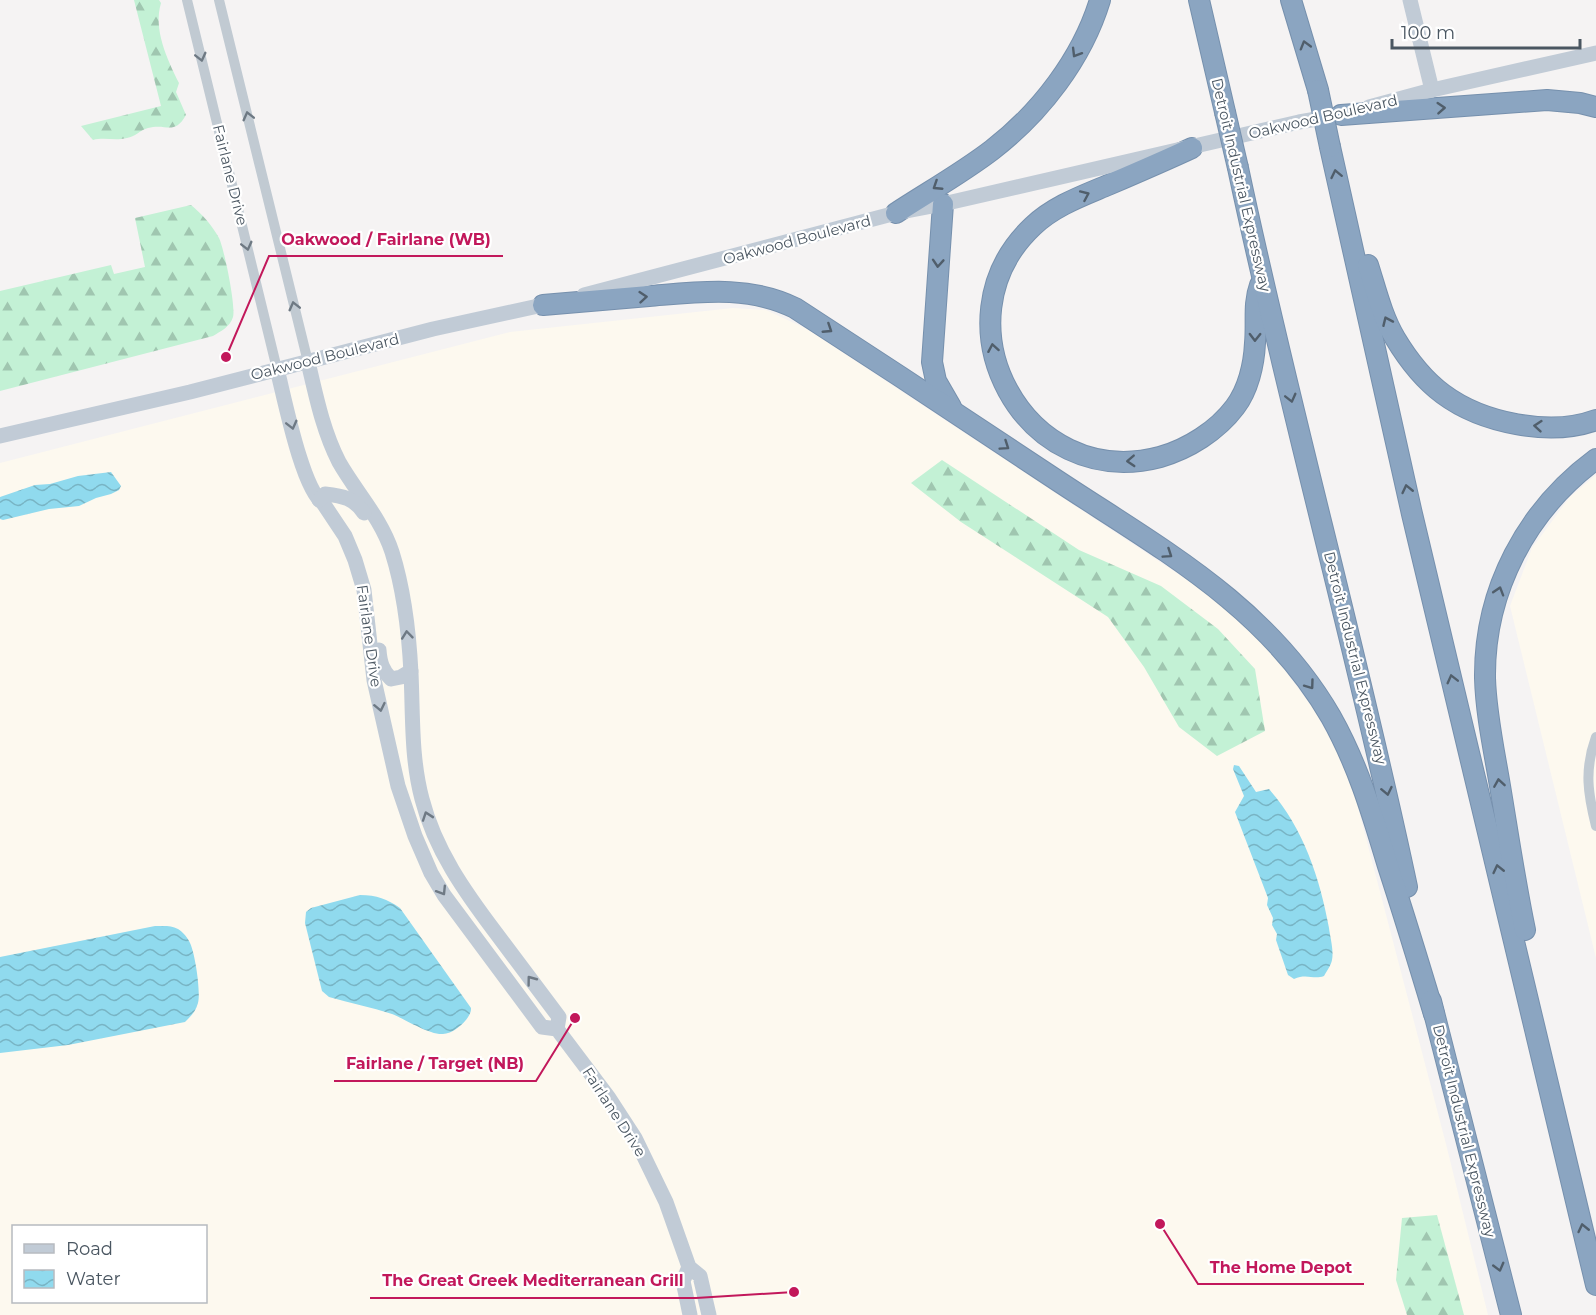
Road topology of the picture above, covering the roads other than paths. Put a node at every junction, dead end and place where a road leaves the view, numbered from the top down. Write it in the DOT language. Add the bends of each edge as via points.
graph roads {
  1 [pos="187,0"];
  2 [pos="219,0"];
  3 [pos="1100,0"];
  4 [pos="1199,0"];
  5 [pos="1291,0"];
  6 [pos="1410,0"];
  7 [pos="1596,53"];
  8 [pos="1432,90"];
  9 [pos="1596,107"];
  10 [pos="1341,115"];
  11 [pos="1192,148"];
  12 [pos="1342,201"];
  13 [pos="943,204"];
  14 [pos="896,213"];
  15 [pos="1262,280"];
  16 [pos="543,305"];
  17 [pos="308,362"];
  18 [pos="277,369"];
  19 [pos="957,413"];
  20 [pos="1596,420"];
  21 [pos="0,436"];
  22 [pos="1596,459"];
  23 [pos="319,500"];
  24 [pos="402,588"];
  25 [pos="364,590"];
  26 [pos="411,671"];
  27 [pos="1596,737"];
  28 [pos="1596,826"];
  29 [pos="1434,1014"];
  30 [pos="557,1029"];
  31 [pos="1545,1069"];
  32 [pos="688,1267"];
  33 [pos="1596,1285"];
  34 [pos="690,1315"];
  35 [pos="709,1315"];
  36 [pos="1511,1315"];
  1 -- 18 [label="street, Fairlane Drive, one-way"];
  17 -- 2 [label="street, Fairlane Drive, one-way"];
  3 -- 14 [label="highway, one-way" via="1064,74 1023,122 974,163"];
  4 -- 15 [label="highway, Detroit Industrial Expressway, bridge"];
  12 -- 5 [label="highway, one-way, bridge" via="1318,90"];
  6 -- 8 [label="street"];
  7 -- 8 [label="street, Oakwood Boulevard"];
  8 -- 10 [label="street, Oakwood Boulevard"];
  10 -- 9 [label="highway, one-way" via="1548,100"];
  10 -- 11 [label="street, Oakwood Boulevard"];
  11 -- 13 [label="street, Oakwood Boulevard"];
  15 -- 11 [label="highway, one-way" via="1255,297 1255,345 1244,392 1213,429 1177,451 1122,462 1078,453 1035,427 1007,392 993,353 991,318 997,282 1013,250 1034,226 1063,205"];
  20 -- 12 [label="highway, one-way" via="1550,427 1513,424 1479,413 1443,394 1395,339 1384,317 1365,252"];
  31 -- 12 [label="highway, one-way"];
  13 -- 14 [label="street, Oakwood Boulevard"];
  13 -- 19 [label="highway, one-way" via="932,362 936,381"];
  14 -- 16 [label="street, Oakwood Boulevard"];
  15 -- 29 [label="highway, Detroit Industrial Expressway, one-way" via="1383,774"];
  16 -- 17 [label="street, Oakwood Boulevard"];
  16 -- 19 [label="highway, one-way" via="709,291 765,296 795,308"];
  17 -- 18 [label="street, Oakwood Boulevard"];
  17 -- 24 [label="street, Fairlane Drive" via="325,431 340,463 381,527"];
  18 -- 21 [label="street, Oakwood Boulevard"];
  18 -- 23 [label="street, Fairlane Drive, one-way" via="299,455"];
  19 -- 29 [label="highway, one-way" via="1200,575 1240,606 1292,661 1330,715 1363,782"];
  31 -- 22 [label="highway, one-way" via="1540,997 1516,885 1487,710 1486,643 1501,583 1522,537 1557,493"];
  23 -- 24 [label="street" via="325,494 344,496 360,506"];
  23 -- 25 [label="street, Fairlane Drive" via="345,536"];
  26 -- 24 [label="street, Fairlane Drive, one-way"];
  25 -- 26 [label="street" via="375,609 380,662 385,673 391,679"];
  25 -- 30 [label="street, Fairlane Drive, one-way" via="374,681 386,733 408,816 430,873 542,1027"];
  30 -- 26 [label="street, Fairlane Drive, one-way" via="559,1017 471,900 434,836 422,798 413,739"];
  27 -- 28 [label="street" via="1589,763 1588,791"];
  29 -- 36 [label="highway, Detroit Industrial Expressway, one-way"];
  30 -- 32 [label="street, Fairlane Drive" via="635,1138 666,1202"];
  33 -- 31 [label="highway, one-way"];
  32 -- 34 [label="street, Fairlane Drive" via="683,1281"];
  32 -- 35 [label="street, Fairlane Drive" via="700,1276"];
}
